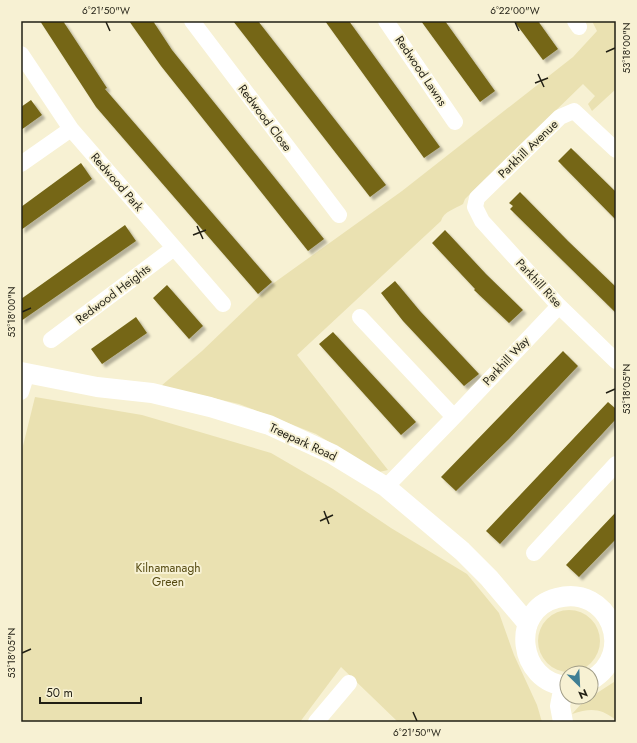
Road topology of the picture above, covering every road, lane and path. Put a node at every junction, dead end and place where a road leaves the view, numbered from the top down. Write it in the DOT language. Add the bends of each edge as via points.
graph roads {
  1 [pos="192,21"];
  2 [pos="386,21"];
  3 [pos="21,54"];
  4 [pos="455,122"];
  5 [pos="72,129"];
  6 [pos="616,150"];
  7 [pos="21,164"];
  8 [pos="477,198"];
  9 [pos="339,215"];
  10 [pos="174,248"];
  11 [pos="223,304"];
  12 [pos="558,306"];
  13 [pos="360,317"];
  14 [pos="51,340"];
  15 [pos="616,361"];
  16 [pos="23,379"];
  17 [pos="454,417"];
  18 [pos="616,464"];
  19 [pos="386,487"];
  20 [pos="534,553"];
  21 [pos="613,617"];
  22 [pos="528,624"];
  23 [pos="599,673"];
  24 [pos="349,683"];
  25 [pos="559,683"];
  26 [pos="560,705"];
  27 [pos="316,722"];
  28 [pos="563,722"];
  1 -- 9 [label="street, Redwood Close"];
  2 -- 4 [label="street, Redwood Lawns"];
  3 -- 5 [label="street, Redwood Park"];
  5 -- 7 [label="street"];
  5 -- 10 [label="street, Redwood Park"];
  6 -- 8 [label="street, Parkhill Avenue" via="576,107 560,117"];
  8 -- 12 [label="street, Parkhill Rise" via="475,207 482,221"];
  10 -- 11 [label="street, Redwood Park"];
  10 -- 14 [label="street, Redwood Heights"];
  12 -- 15 [label="street, Parkhill Rise"];
  12 -- 17 [label="street, Parkhill Way"];
  13 -- 17 [label="street"];
  16 -- 19 [label="street, Treepark Road" via="152,393 210,407 269,425 332,454"];
  17 -- 19 [label="street, Parkhill Way"];
  18 -- 20 [label="street"];
  19 -- 22 [label="street, Treepark Road" via="462,551"];
  21 -- 22 [label="street" via="592,602 575,596 565,596 544,604 534,613"];
  21 -- 23 [label="street" via="615,642 612,655 607,666"];
  22 -- 25 [label="street" via="525,645 528,658 535,670 545,678"];
  24 -- 27 [label="street"];
  26 -- 28 [label="street"];
}
